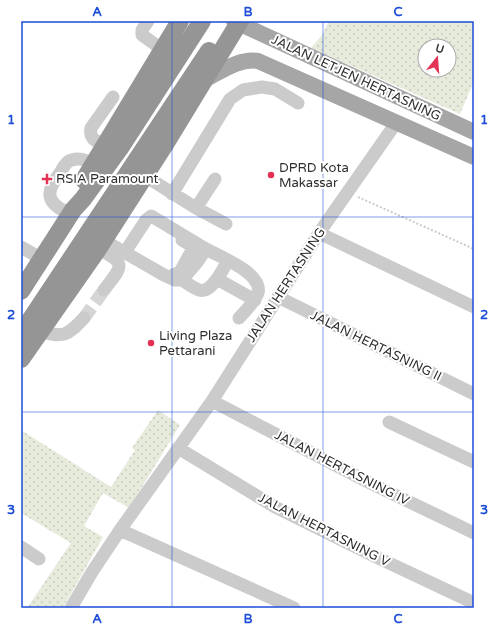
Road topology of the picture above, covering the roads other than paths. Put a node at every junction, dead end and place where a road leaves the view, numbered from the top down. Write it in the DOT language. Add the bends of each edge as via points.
graph roads {
  1 [pos="148,21"];
  2 [pos="180,21"];
  3 [pos="188,21"];
  4 [pos="202,21"];
  5 [pos="235,22"];
  6 [pos="163,50"];
  7 [pos="206,79"];
  8 [pos="113,97"];
  9 [pos="298,103"];
  10 [pos="396,123"];
  11 [pos="474,132"];
  12 [pos="104,145"];
  13 [pos="474,157"];
  14 [pos="93,164"];
  15 [pos="146,176"];
  16 [pos="214,179"];
  17 [pos="172,194"];
  18 [pos="196,208"];
  19 [pos="69,211"];
  20 [pos="155,218"];
  21 [pos="226,224"];
  22 [pos="319,233"];
  23 [pos="101,245"];
  24 [pos="21,247"];
  25 [pos="206,249"];
  26 [pos="45,253"];
  27 [pos="129,255"];
  28 [pos="228,261"];
  29 [pos="248,271"];
  30 [pos="217,279"];
  31 [pos="182,280"];
  32 [pos="235,289"];
  33 [pos="104,290"];
  34 [pos="21,291"];
  35 [pos="278,297"];
  36 [pos="255,300"];
  37 [pos="474,306"];
  38 [pos="84,318"];
  39 [pos="239,318"];
  40 [pos="40,331"];
  41 [pos="21,334"];
  42 [pos="21,359"];
  43 [pos="474,394"];
  44 [pos="212,401"];
  45 [pos="389,422"];
  46 [pos="178,448"];
  47 [pos="474,462"];
  48 [pos="120,530"];
  49 [pos="474,533"];
  50 [pos="21,547"];
  51 [pos="39,559"];
  52 [pos="474,603"];
  53 [pos="71,608"];
  54 [pos="294,608"];
  1 -- 6 [label="street" via="142,35"];
  2 -- 6 [label="highway"];
  3 -- 19 [label="highway"];
  4 -- 19 [label="highway" via="120,148 83,199"];
  5 -- 7 [label="highway"];
  5 -- 11 [label="main road, JALAN LETJEN HERTASNING"];
  5 -- 41 [label="highway" via="213,46"];
  6 -- 12 [label="highway"];
  7 -- 10 [label="main road, JALAN LETJEN HERTASNING" via="239,62 258,61"];
  7 -- 15 [label="highway"];
  8 -- 12 [label="street" via="91,128 92,138"];
  9 -- 17 [label="street" via="275,89 262,87 243,90 230,99"];
  10 -- 13 [label="main road, JALAN LETJEN HERTASNING"];
  10 -- 22 [label="street, JALAN HERTASNING"];
  12 -- 14 [label="highway"];
  14 -- 19 [label="highway"];
  14 -- 19 [label="street" via="81,159 72,160 65,164 52,184 49,192 51,200 59,209"];
  15 -- 17 [label="street"];
  15 -- 23 [label="highway"];
  16 -- 18 [label="street"];
  17 -- 18 [label="street"];
  18 -- 21 [label="street"];
  19 -- 26 [label="highway"];
  20 -- 25 [label="street"];
  20 -- 27 [label="street" via="149,217"];
  20 -- 27 [label="street" via="162,229 192,247 180,272 172,276 165,274 141,259"];
  22 -- 35 [label="street, JALAN HERTASNING"];
  22 -- 37 [label="street"];
  23 -- 27 [label="street"];
  23 -- 33 [label="street" via="119,263 118,270"];
  23 -- 40 [label="highway"];
  24 -- 26 [label="street"];
  25 -- 28 [label="street"];
  25 -- 31 [label="street"];
  26 -- 34 [label="highway"];
  27 -- 31 [label="street" via="164,275"];
  28 -- 29 [label="street"];
  28 -- 30 [label="street"];
  29 -- 32 [label="street"];
  29 -- 36 [label="street" via="257,281 258,291"];
  30 -- 31 [label="street" via="205,290"];
  30 -- 32 [label="street"];
  32 -- 36 [label="street"];
  35 -- 43 [label="street, JALAN HERTASNING II"];
  35 -- 44 [label="street, JALAN HERTASNING"];
  36 -- 39 [label="street"];
  38 -- 40 [label="street" via="72,331 62,335"];
  40 -- 42 [label="highway"];
  44 -- 46 [label="street, JALAN HERTASNING"];
  44 -- 49 [label="street, JALAN HERTASNING IV" via="368,482"];
  45 -- 47 [label="street"];
  46 -- 48 [label="street, JALAN HERTASNING"];
  46 -- 52 [label="street, JALAN HERTASNING V" via="275,507"];
  48 -- 53 [label="street, JALAN HERTASNING"];
  48 -- 54 [label="street"];
  50 -- 51 [label="street"];
}
